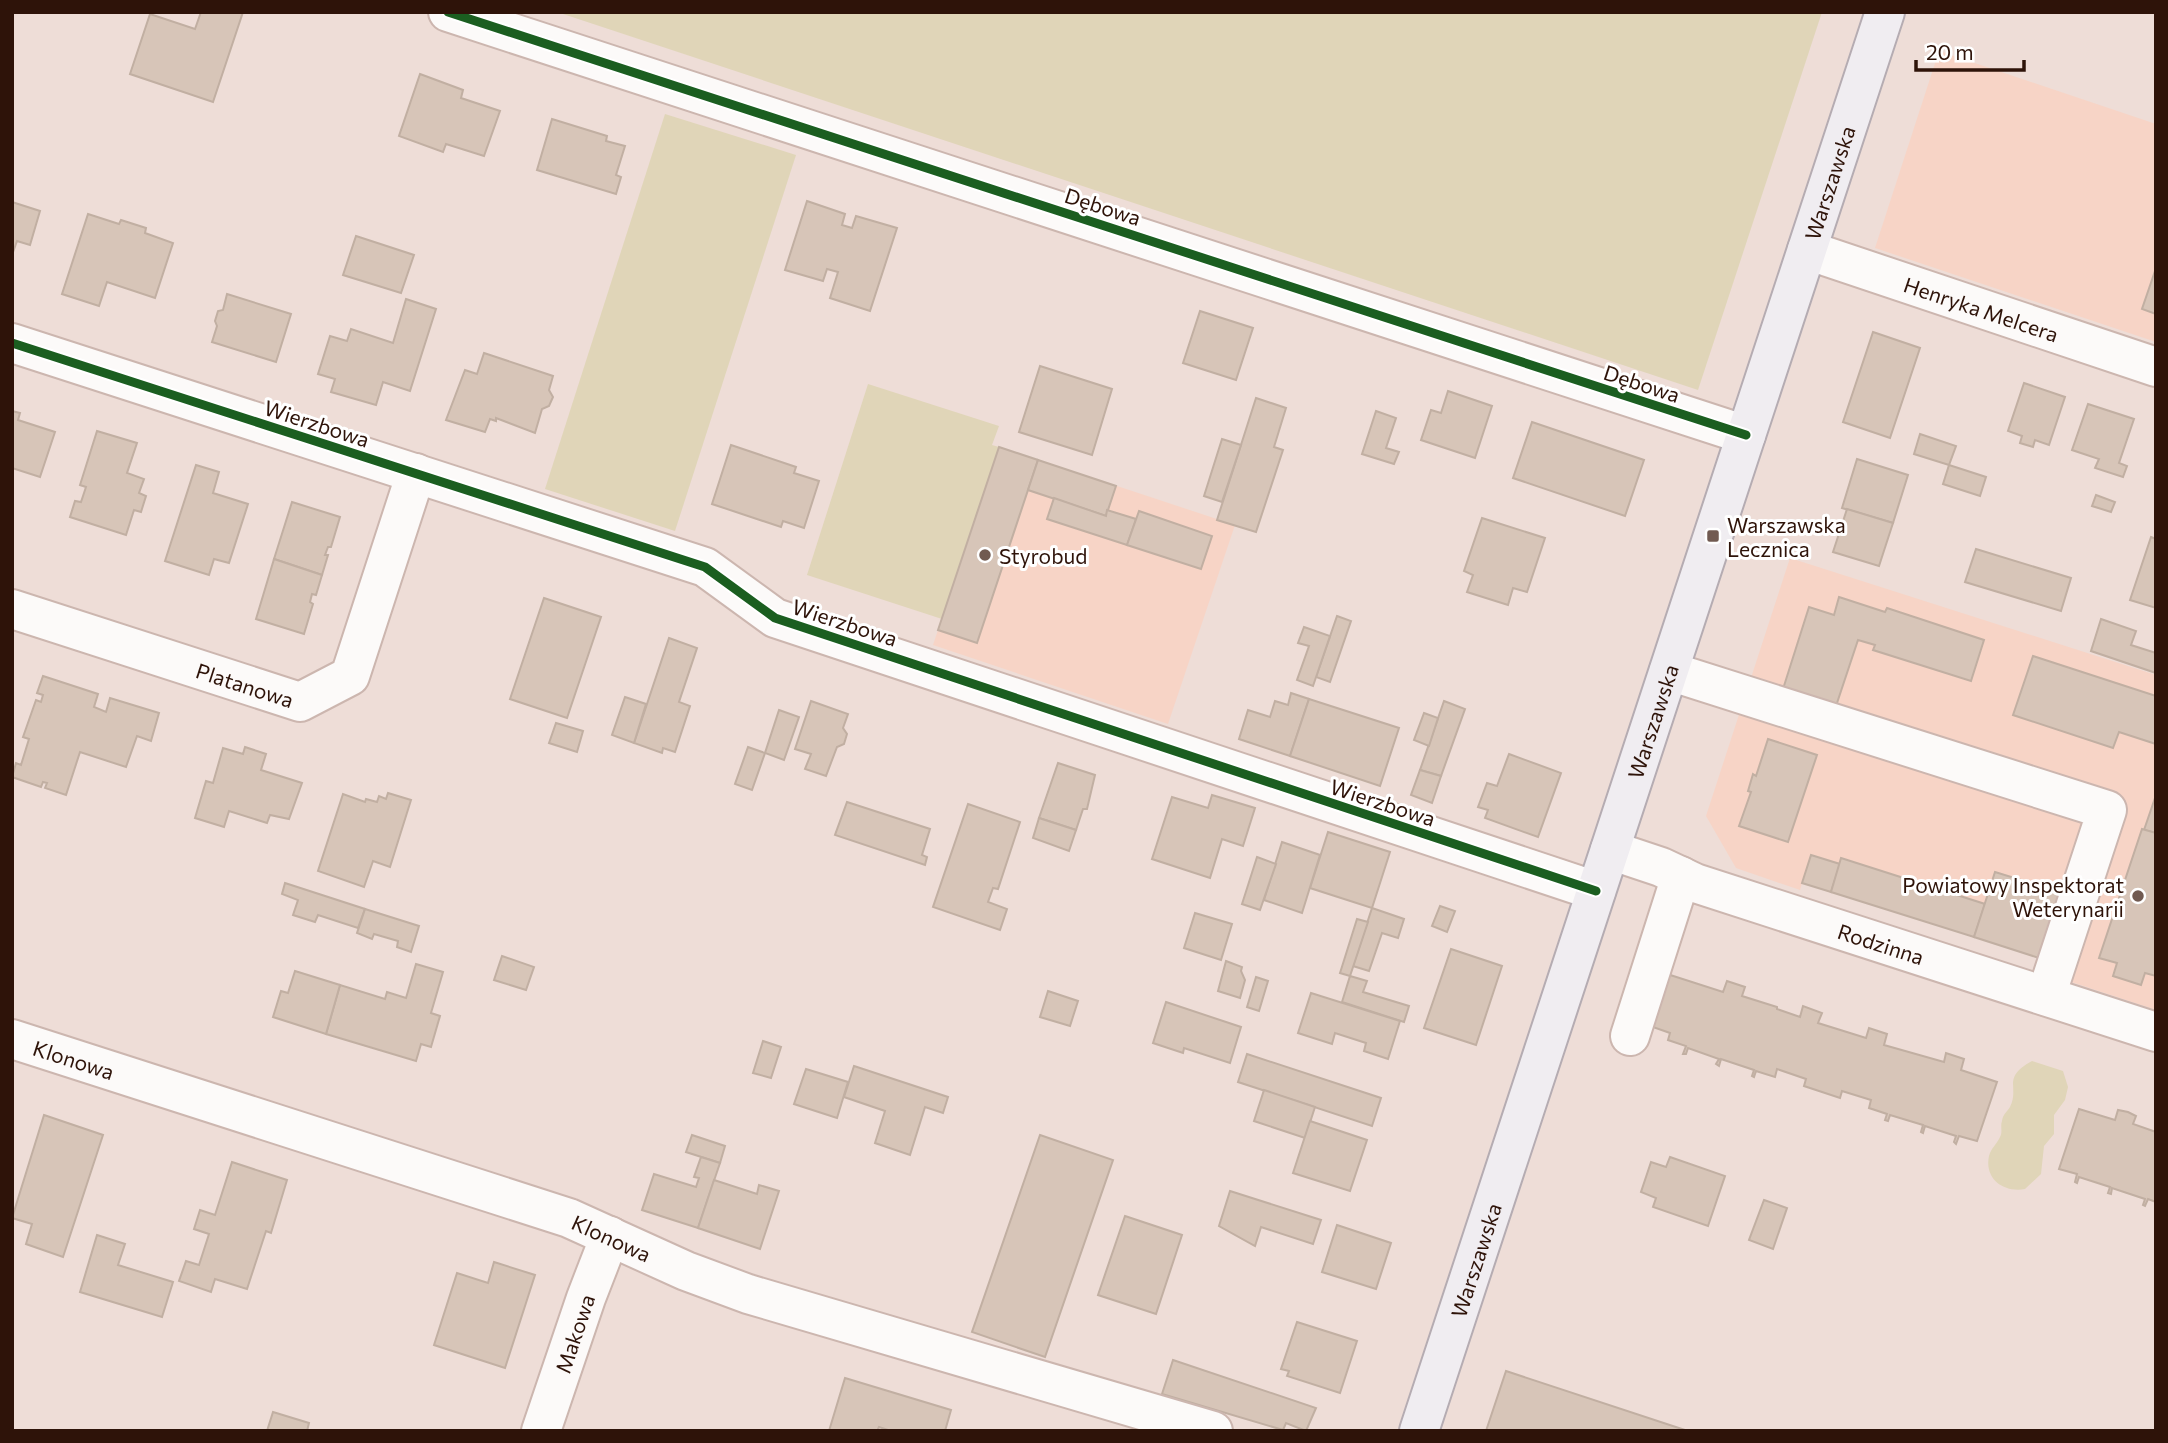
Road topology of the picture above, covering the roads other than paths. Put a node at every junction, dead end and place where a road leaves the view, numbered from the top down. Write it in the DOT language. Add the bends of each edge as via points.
graph roads {
  1 [pos="447,12"];
  2 [pos="1885,12"];
  3 [pos="1807,250"];
  4 [pos="12,343"];
  5 [pos="2156,366"];
  6 [pos="1746,435"];
  7 [pos="416,473"];
  8 [pos="12,609"];
  9 [pos="1668,671"];
  10 [pos="1610,850"];
  11 [pos="1681,876"];
  12 [pos="1596,891"];
  13 [pos="2046,996"];
  14 [pos="2156,1032"];
  15 [pos="1630,1036"];
  16 [pos="12,1039"];
  17 [pos="610,1236"];
  18 [pos="541,1431"];
  19 [pos="1213,1431"];
  20 [pos="1419,1431"];
  1 -- 6 [label="street, Dębowa"];
  2 -- 3 [label="main road, Warszawska"];
  3 -- 5 [label="street, Henryka Melcera"];
  3 -- 6 [label="main road, Warszawska"];
  4 -- 7 [label="street, Wierzbowa"];
  6 -- 9 [label="main road, Warszawska"];
  7 -- 8 [label="street, Platanowa" via="351,676 300,702"];
  7 -- 12 [label="street, Wierzbowa" via="705,567 775,618"];
  9 -- 10 [label="main road, Warszawska"];
  9 -- 13 [label="street" via="2107,810"];
  10 -- 11 [label="street, Rodzinna"];
  10 -- 12 [label="main road, Warszawska"];
  11 -- 13 [label="street, Rodzinna"];
  11 -- 15 [label="street"];
  12 -- 20 [label="main road, Warszawska"];
  13 -- 14 [label="street, Rodzinna"];
  16 -- 17 [label="street, Klonowa" via="521,1201"];
  17 -- 18 [label="street, Makowa"];
  17 -- 19 [label="street, Klonowa" via="748,1294"];
}
